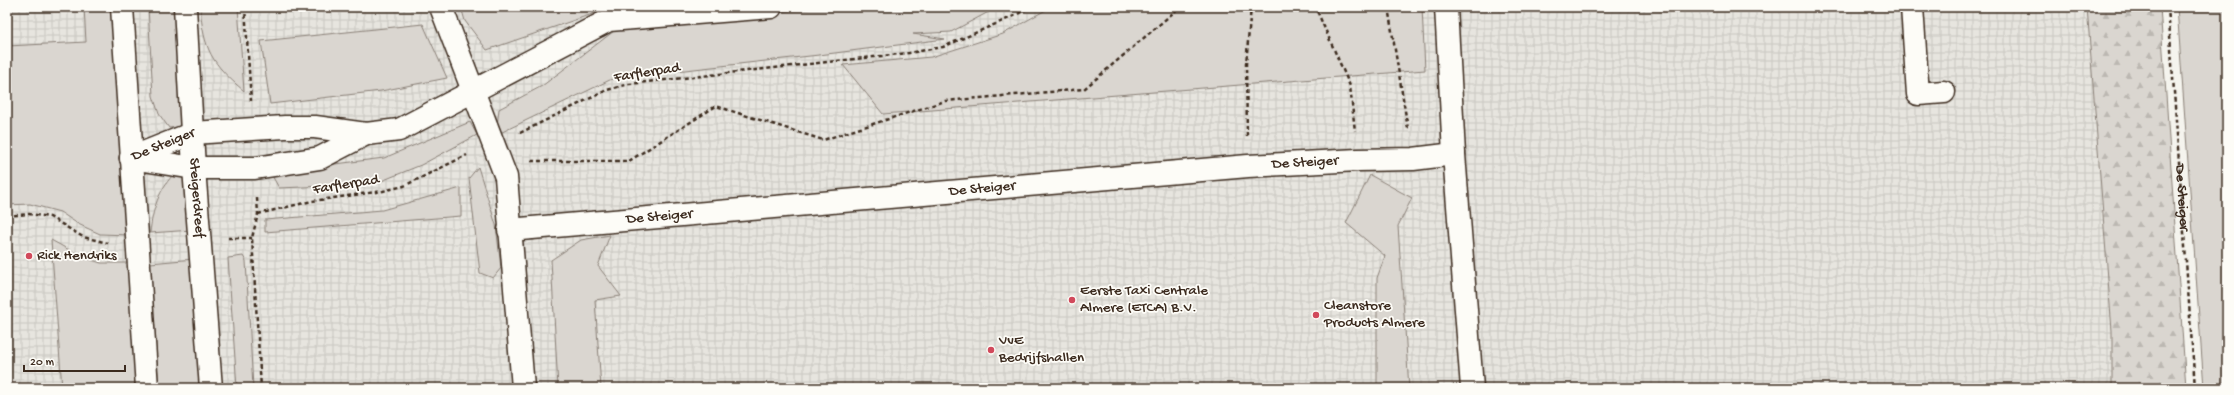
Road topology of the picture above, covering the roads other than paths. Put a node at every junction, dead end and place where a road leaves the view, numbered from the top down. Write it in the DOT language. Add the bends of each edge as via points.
graph roads {
  1 [pos="122,7"];
  2 [pos="185,7"];
  3 [pos="440,7"];
  4 [pos="771,7"];
  5 [pos="1446,7"];
  6 [pos="1912,7"];
  7 [pos="473,92"];
  8 [pos="1944,92"];
  9 [pos="193,133"];
  10 [pos="366,134"];
  11 [pos="1454,154"];
  12 [pos="131,158"];
  13 [pos="194,168"];
  14 [pos="510,230"];
  15 [pos="147,388"];
  16 [pos="211,388"];
  17 [pos="523,388"];
  18 [pos="1472,388"];
  1 -- 12 [label="street"];
  2 -- 9 [label="street, Steigerdreef"];
  3 -- 7 [label="street"];
  4 -- 7 [label="street, De Steiger" via="609,20"];
  5 -- 11 [label="street"];
  6 -- 8 [label="street" via="1918,94"];
  7 -- 10 [label="street, De Steiger" via="399,130"];
  7 -- 14 [label="street" via="506,177"];
  9 -- 10 [label="street, De Steiger" via="315,127"];
  9 -- 12 [label="street, De Steiger"];
  9 -- 13 [label="street, Steigerdreef"];
  10 -- 13 [label="street, De Steiger" via="320,158 255,168"];
  11 -- 14 [label="street, De Steiger" via="1413,159 1248,166"];
  11 -- 18 [label="street"];
  12 -- 13 [label="street, De Steiger"];
  12 -- 15 [label="street"];
  13 -- 16 [label="street, Steigerdreef"];
  14 -- 17 [label="street"];
}
